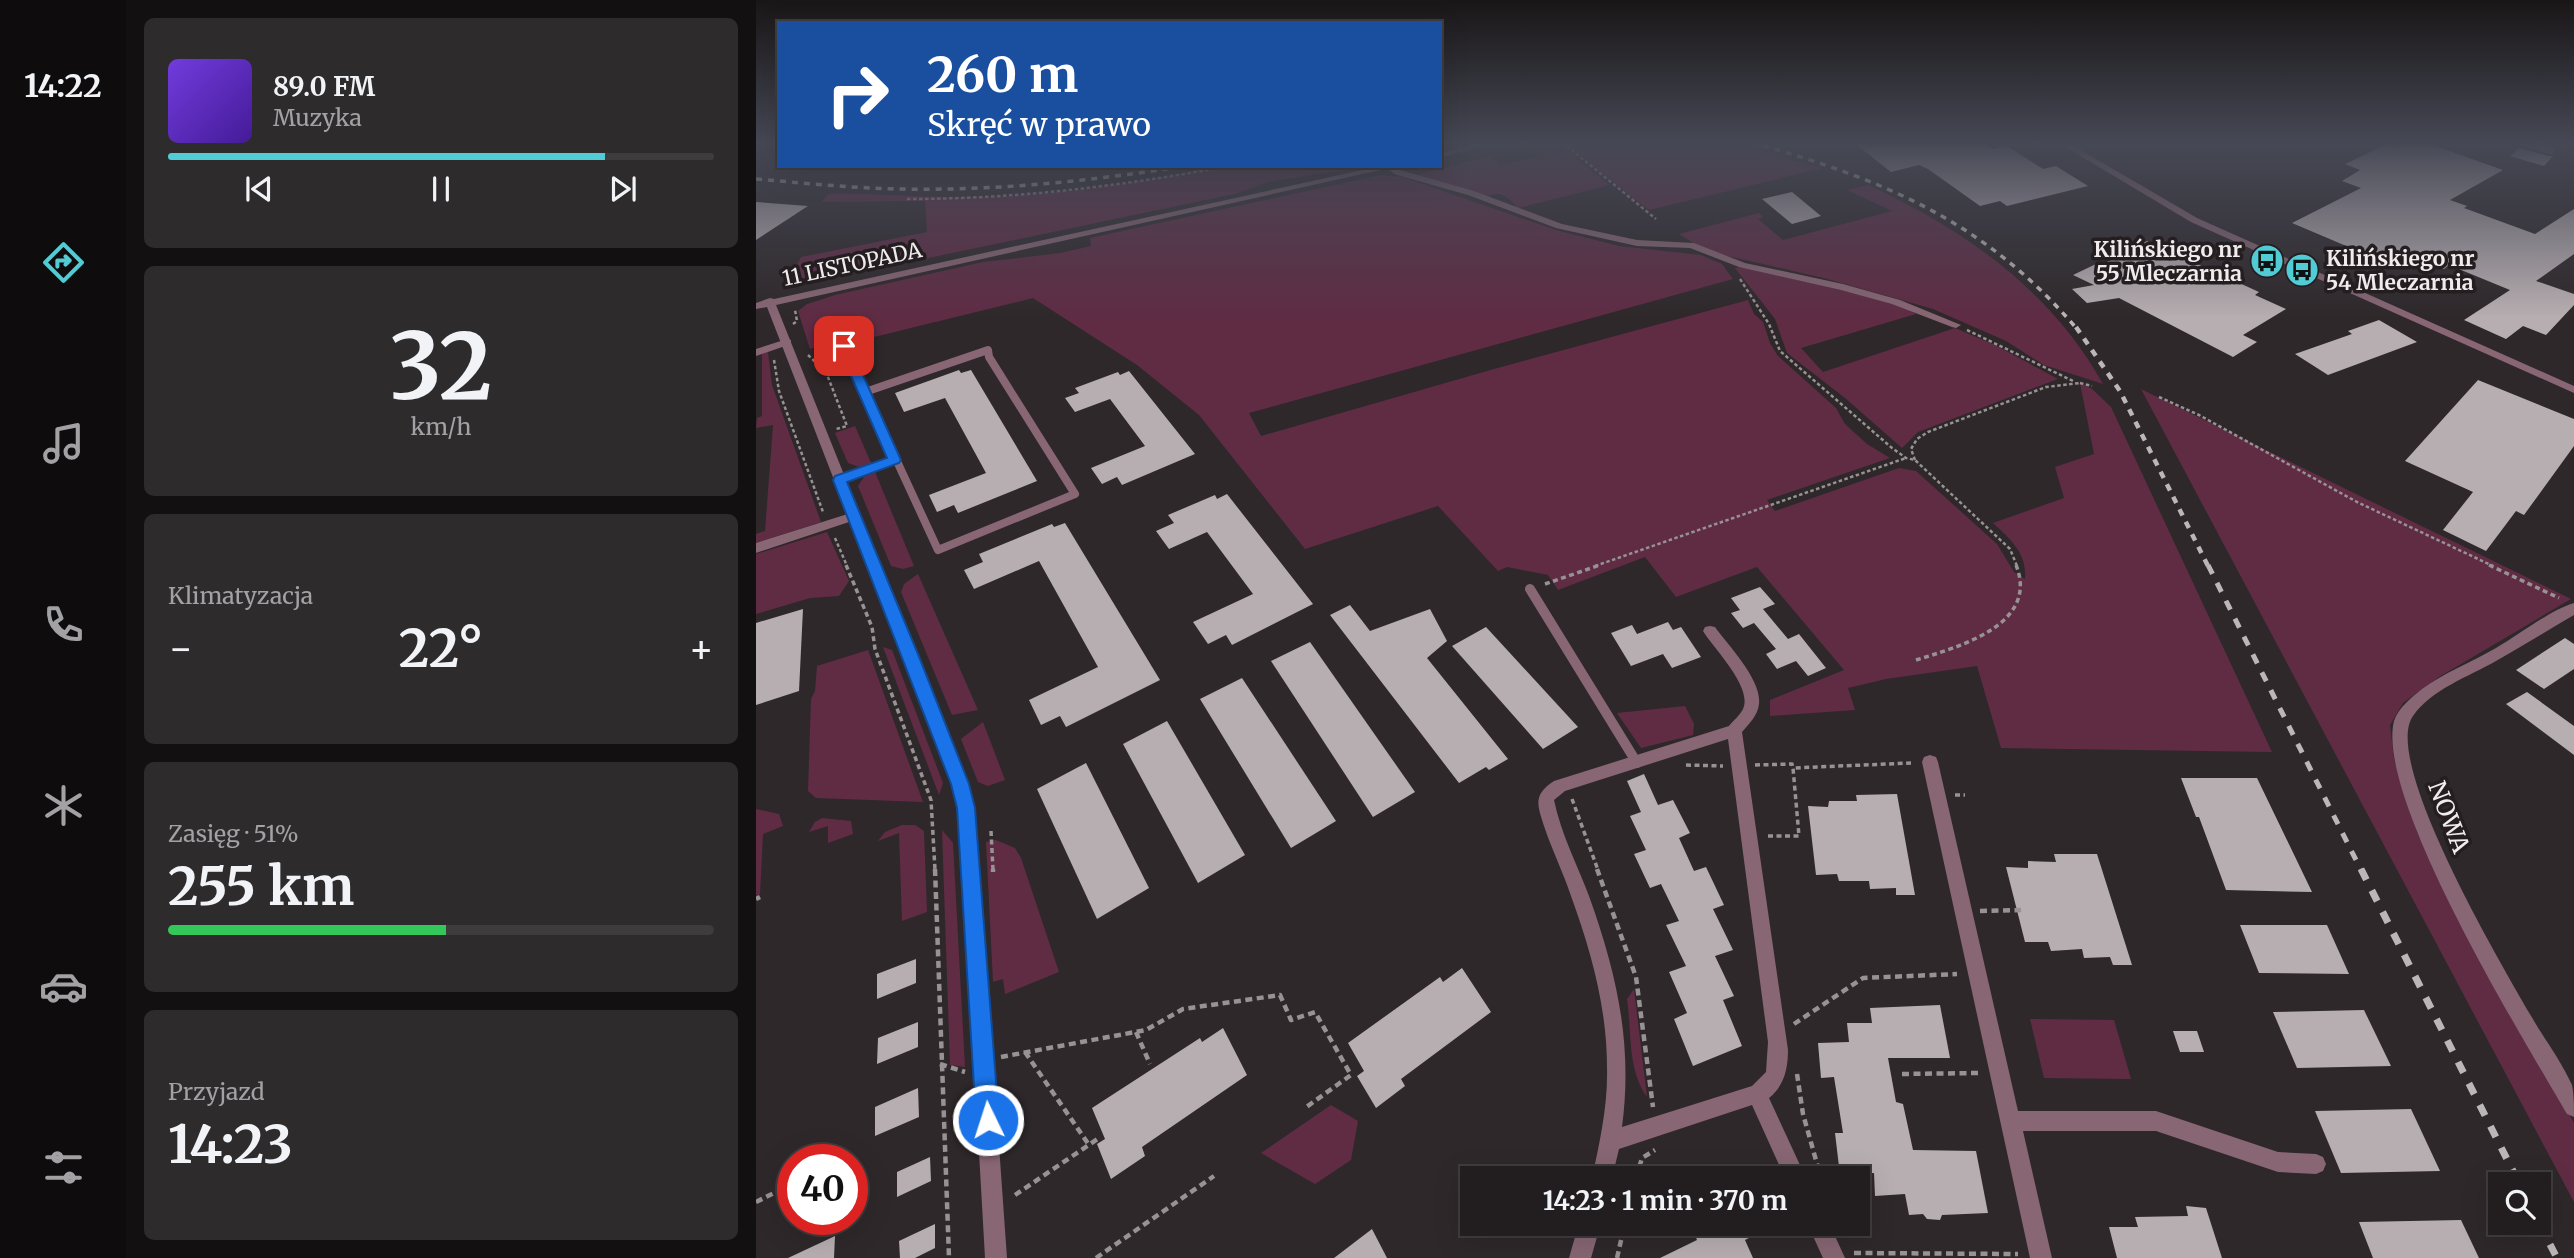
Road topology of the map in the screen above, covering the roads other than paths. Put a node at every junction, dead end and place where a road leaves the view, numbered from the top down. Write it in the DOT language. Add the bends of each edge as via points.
graph roads {
  1 [pos="1237,201"];
  2 [pos="1492,201"];
  3 [pos="2161,201"];
  4 [pos="761,304"];
  5 [pos="1956,325"];
  6 [pos="786,340"];
  7 [pos="844,346"];
  8 [pos="756,353"];
  9 [pos="2574,390"];
  10 [pos="864,392"];
  11 [pos="895,460"];
  12 [pos="839,480"];
  13 [pos="854,516"];
  14 [pos="756,548"];
  15 [pos="1530,589"];
  16 [pos="2568,603"];
  17 [pos="1710,631"];
  18 [pos="1734,731"];
  19 [pos="1637,762"];
  20 [pos="1923,762"];
  21 [pos="1757,1094"];
  22 [pos="2574,1107"];
  23 [pos="2009,1121"];
  24 [pos="1611,1141"];
  25 [pos="2316,1164"];
  26 [pos="1604,1166"];
  27 [pos="1790,1166"];
  28 [pos="1586,1236"];
  29 [pos="1827,1236"];
  30 [pos="1839,1252"];
  31 [pos="996,1258"];
  32 [pos="1580,1258"];
  33 [pos="2041,1258"];
  1 -- 4 [label="street, 11 LISTOPADA"];
  2 -- 5 [label="street" via="1559,226 1637,243 1691,245 1724,259 1878,297"];
  3 -- 9 [label="street" via="2194,220"];
  4 -- 6 [label="street"];
  6 -- 8 [label="street"];
  6 -- 12 [label="street"];
  7 -- 10 [label="lane"];
  10 -- 11 [label="lane"];
  10 -- 11 [label="lane" via="989,350 989,357 1075,494 938,550"];
  11 -- 12 [label="lane"];
  12 -- 13 [label="street"];
  13 -- 14 [label="street"];
  13 -- 31 [label="street" via="965,801"];
  15 -- 19 [label="lane"];
  16 -- 22 [label="street, NOWA" via="2431,692 2409,711 2399,729 2402,760 2441,867"];
  17 -- 18 [label="street" via="1751,690 1749,711"];
  18 -- 19 [label="street"];
  18 -- 21 [label="street" via="1779,1042 1776,1075 1768,1088"];
  19 -- 24 [label="street" via="1560,786 1546,800 1597,948 1615,1016 1617,1084"];
  20 -- 23 [label="street"];
  21 -- 24 [label="street"];
  21 -- 27 [label="street"];
  23 -- 25 [label="street" via="2156,1121 2278,1161"];
  23 -- 33 [label="street"];
  24 -- 26 [label="street"];
  28 -- 32 [label="street"];
  29 -- 30 [label="street"];
}
